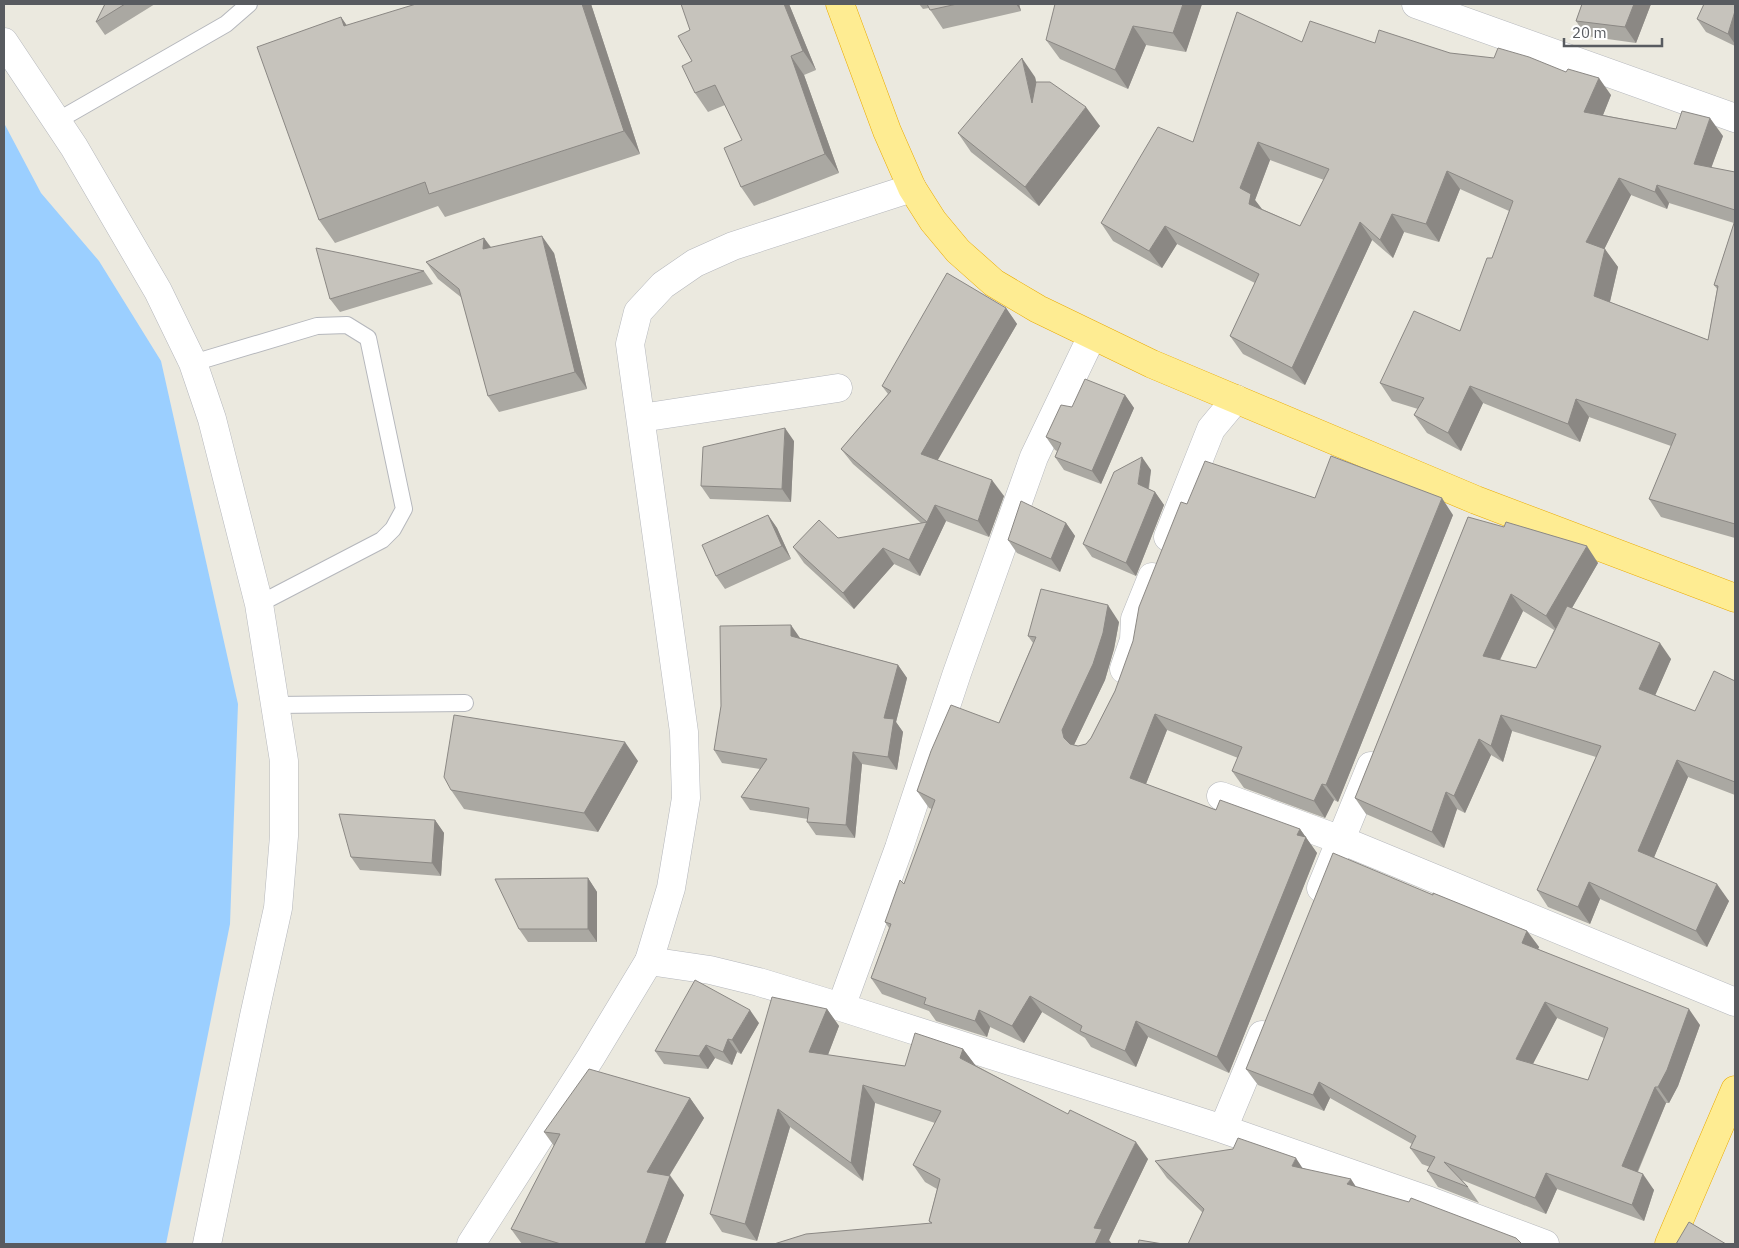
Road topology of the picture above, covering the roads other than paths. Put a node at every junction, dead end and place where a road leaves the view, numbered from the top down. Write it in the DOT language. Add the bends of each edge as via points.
graph roads {
  1 [pos="249,4"];
  2 [pos="840,4"];
  3 [pos="1416,4"];
  4 [pos="4,42"];
  5 [pos="1735,118"];
  6 [pos="56,121"];
  7 [pos="912,188"];
  8 [pos="1092,336"];
  9 [pos="193,363"];
  10 [pos="838,388"];
  11 [pos="1236,399"];
  12 [pos="641,418"];
  13 [pos="1735,598"];
  14 [pos="259,604"];
  15 [pos="1115,695"];
  16 [pos="465,703"];
  17 [pos="275,704"];
  18 [pos="1381,740"];
  19 [pos="1221,796"];
  20 [pos="1341,840"];
  21 [pos="1312,912"];
  22 [pos="649,961"];
  23 [pos="1735,1002"];
  24 [pos="841,1007"];
  25 [pos="1271,1012"];
  26 [pos="1735,1090"];
  27 [pos="1223,1129"];
  28 [pos="207,1244"];
  29 [pos="471,1244"];
  30 [pos="1545,1244"];
  31 [pos="1669,1244"];
  1 -- 6 [label="lane" via="226,24"];
  2 -- 7 [label="highway"];
  3 -- 5 [label="street"];
  4 -- 6 [label="street"];
  6 -- 9 [label="street" via="158,292"];
  7 -- 8 [label="highway" via="958,251 994,283"];
  7 -- 12 [label="street" via="733,246 695,263 663,284 638,312 630,344"];
  8 -- 11 [label="highway"];
  8 -- 24 [label="street" via="1034,457"];
  9 -- 14 [label="street" via="212,419"];
  9 -- 14 [label="lane" via="317,326 347,325 368,338 404,509 393,529 382,540"];
  10 -- 12 [label="street"];
  11 -- 13 [label="highway" via="1472,511"];
  11 -- 15 [label="street" via="1211,429 1135,619 1134,640"];
  12 -- 22 [label="street" via="684,732 686,798 671,888"];
  14 -- 17 [label="street"];
  16 -- 17 [label="lane"];
  17 -- 28 [label="street" via="284,761 284,836 278,908"];
  18 -- 20 [label="street"];
  19 -- 20 [label="street"];
  20 -- 21 [label="street"];
  20 -- 23 [label="street"];
  22 -- 24 [label="street" via="710,970"];
  22 -- 29 [label="street"];
  24 -- 27 [label="street"];
  25 -- 27 [label="street"];
  26 -- 31 [label="highway"];
  27 -- 30 [label="street"];
}
